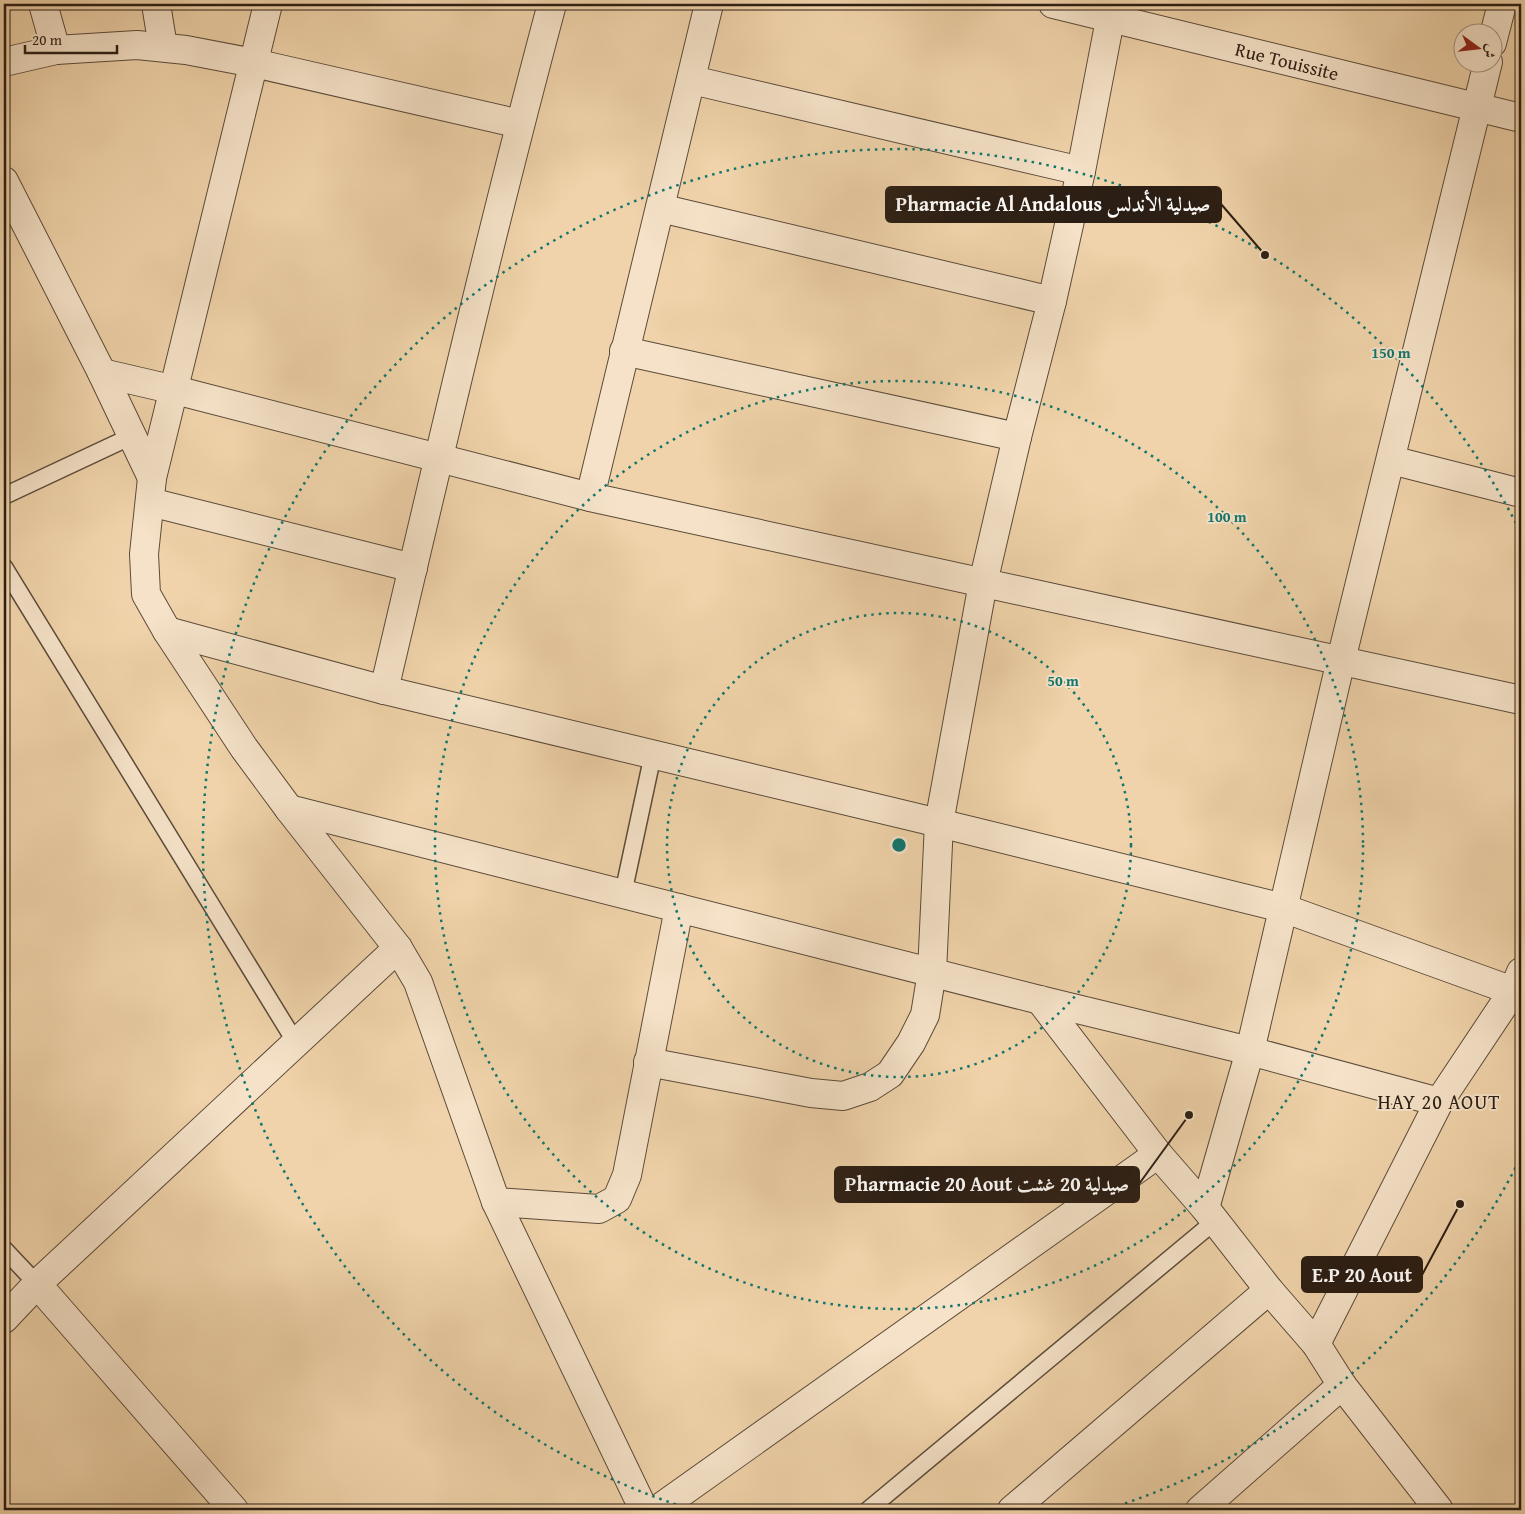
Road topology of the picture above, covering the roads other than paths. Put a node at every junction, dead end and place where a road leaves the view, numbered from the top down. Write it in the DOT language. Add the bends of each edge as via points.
graph roads {
  1 [pos="43,4"];
  2 [pos="156,4"];
  3 [pos="268,4"];
  4 [pos="552,4"];
  5 [pos="710,4"];
  6 [pos="1053,4"];
  7 [pos="1502,4"];
  8 [pos="1111,11"];
  9 [pos="1497,22"];
  10 [pos="163,47"];
  11 [pos="56,50"];
  12 [pos="4,62"];
  13 [pos="254,63"];
  14 [pos="1486,72"];
  15 [pos="692,80"];
  16 [pos="1477,107"];
  17 [pos="1521,118"];
  18 [pos="520,124"];
  19 [pos="1081,171"];
  20 [pos="4,181"];
  21 [pos="660,208"];
  22 [pos="1052,301"];
  23 [pos="624,351"];
  24 [pos="102,374"];
  25 [pos="175,390"];
  26 [pos="132,436"];
  27 [pos="1017,437"];
  28 [pos="438,459"];
  29 [pos="1391,460"];
  30 [pos="151,490"];
  31 [pos="1521,493"];
  32 [pos="4,496"];
  33 [pos="590,497"];
  34 [pos="4,567"];
  35 [pos="413,568"];
  36 [pos="983,583"];
  37 [pos="167,631"];
  38 [pos="1341,660"];
  39 [pos="384,690"];
  40 [pos="1521,700"];
  41 [pos="653,754"];
  42 [pos="289,809"];
  43 [pos="939,823"];
  44 [pos="623,894"];
  45 [pos="679,908"];
  46 [pos="1283,908"];
  47 [pos="398,948"];
  48 [pos="932,972"];
  49 [pos="1519,986"];
  50 [pos="1040,1000"];
  51 [pos="296,1043"];
  52 [pos="1250,1051"];
  53 [pos="648,1062"];
  54 [pos="1439,1102"];
  55 [pos="1158,1154"];
  56 [pos="496,1202"];
  57 [pos="1210,1214"];
  58 [pos="4,1248"];
  59 [pos="37,1284"];
  60 [pos="1269,1290"];
  61 [pos="4,1319"];
  62 [pos="1316,1344"];
  63 [pos="1342,1385"];
  64 [pos="234,1510"];
  65 [pos="644,1510"];
  66 [pos="657,1510"];
  67 [pos="868,1510"];
  68 [pos="1012,1510"];
  69 [pos="1200,1510"];
  70 [pos="1439,1510"];
  1 -- 11 [label="street"];
  2 -- 10 [label="street"];
  3 -- 13 [label="street"];
  4 -- 18 [label="street"];
  5 -- 15 [label="street"];
  6 -- 8 [label="street, Rue Touissite"];
  7 -- 9 [label="street"];
  8 -- 16 [label="street, Rue Touissite"];
  8 -- 19 [label="street"];
  10 -- 11 [label="street" via="137,45"];
  10 -- 13 [label="street"];
  11 -- 12 [label="street"];
  13 -- 18 [label="street"];
  13 -- 25 [label="street"];
  14 -- 16 [label="street"];
  15 -- 19 [label="street"];
  15 -- 21 [label="street"];
  16 -- 17 [label="street, Rue Touissite"];
  16 -- 29 [label="street"];
  18 -- 28 [label="street"];
  19 -- 22 [label="street"];
  20 -- 24 [label="street"];
  21 -- 22 [label="street"];
  21 -- 23 [label="street"];
  22 -- 27 [label="street"];
  23 -- 27 [label="street"];
  23 -- 33 [label="street"];
  24 -- 25 [label="street"];
  24 -- 26 [label="street"];
  25 -- 28 [label="street"];
  25 -- 30 [label="street"];
  26 -- 30 [label="street"];
  26 -- 32 [label="lane"];
  27 -- 36 [label="street"];
  28 -- 33 [label="street"];
  28 -- 35 [label="street"];
  29 -- 31 [label="street"];
  29 -- 38 [label="street"];
  30 -- 35 [label="street"];
  30 -- 37 [label="street" via="144,554 146,594"];
  33 -- 36 [label="street"];
  34 -- 51 [label="lane"];
  35 -- 39 [label="street"];
  36 -- 38 [label="street"];
  36 -- 43 [label="street"];
  37 -- 39 [label="street"];
  37 -- 42 [label="street" via="244,748"];
  38 -- 40 [label="street"];
  38 -- 46 [label="street"];
  39 -- 41 [label="street"];
  41 -- 43 [label="street"];
  41 -- 44 [label="lane"];
  42 -- 44 [label="street"];
  42 -- 47 [label="street"];
  43 -- 46 [label="street"];
  43 -- 48 [label="street"];
  44 -- 45 [label="street"];
  45 -- 48 [label="street"];
  45 -- 53 [label="street"];
  46 -- 49 [label="street"];
  46 -- 52 [label="street"];
  47 -- 51 [label="street"];
  47 -- 56 [label="street" via="418,982"];
  48 -- 50 [label="street"];
  48 -- 53 [label="street" via="924,1015 911,1043 890,1074 870,1087 843,1096 811,1093"];
  49 -- 54 [label="street"];
  50 -- 52 [label="street"];
  50 -- 55 [label="street"];
  51 -- 59 [label="street"];
  52 -- 54 [label="street"];
  52 -- 57 [label="street"];
  53 -- 56 [label="street" via="627,1175 617,1199 599,1209"];
  54 -- 62 [label="street"];
  55 -- 57 [label="street"];
  55 -- 66 [label="street"];
  56 -- 65 [label="street"];
  57 -- 60 [label="street"];
  57 -- 67 [label="lane"];
  58 -- 59 [label="lane"];
  59 -- 61 [label="street"];
  59 -- 64 [label="street"];
  60 -- 62 [label="street"];
  60 -- 68 [label="street"];
  62 -- 63 [label="street"];
  63 -- 69 [label="street"];
  63 -- 70 [label="street"];
}
